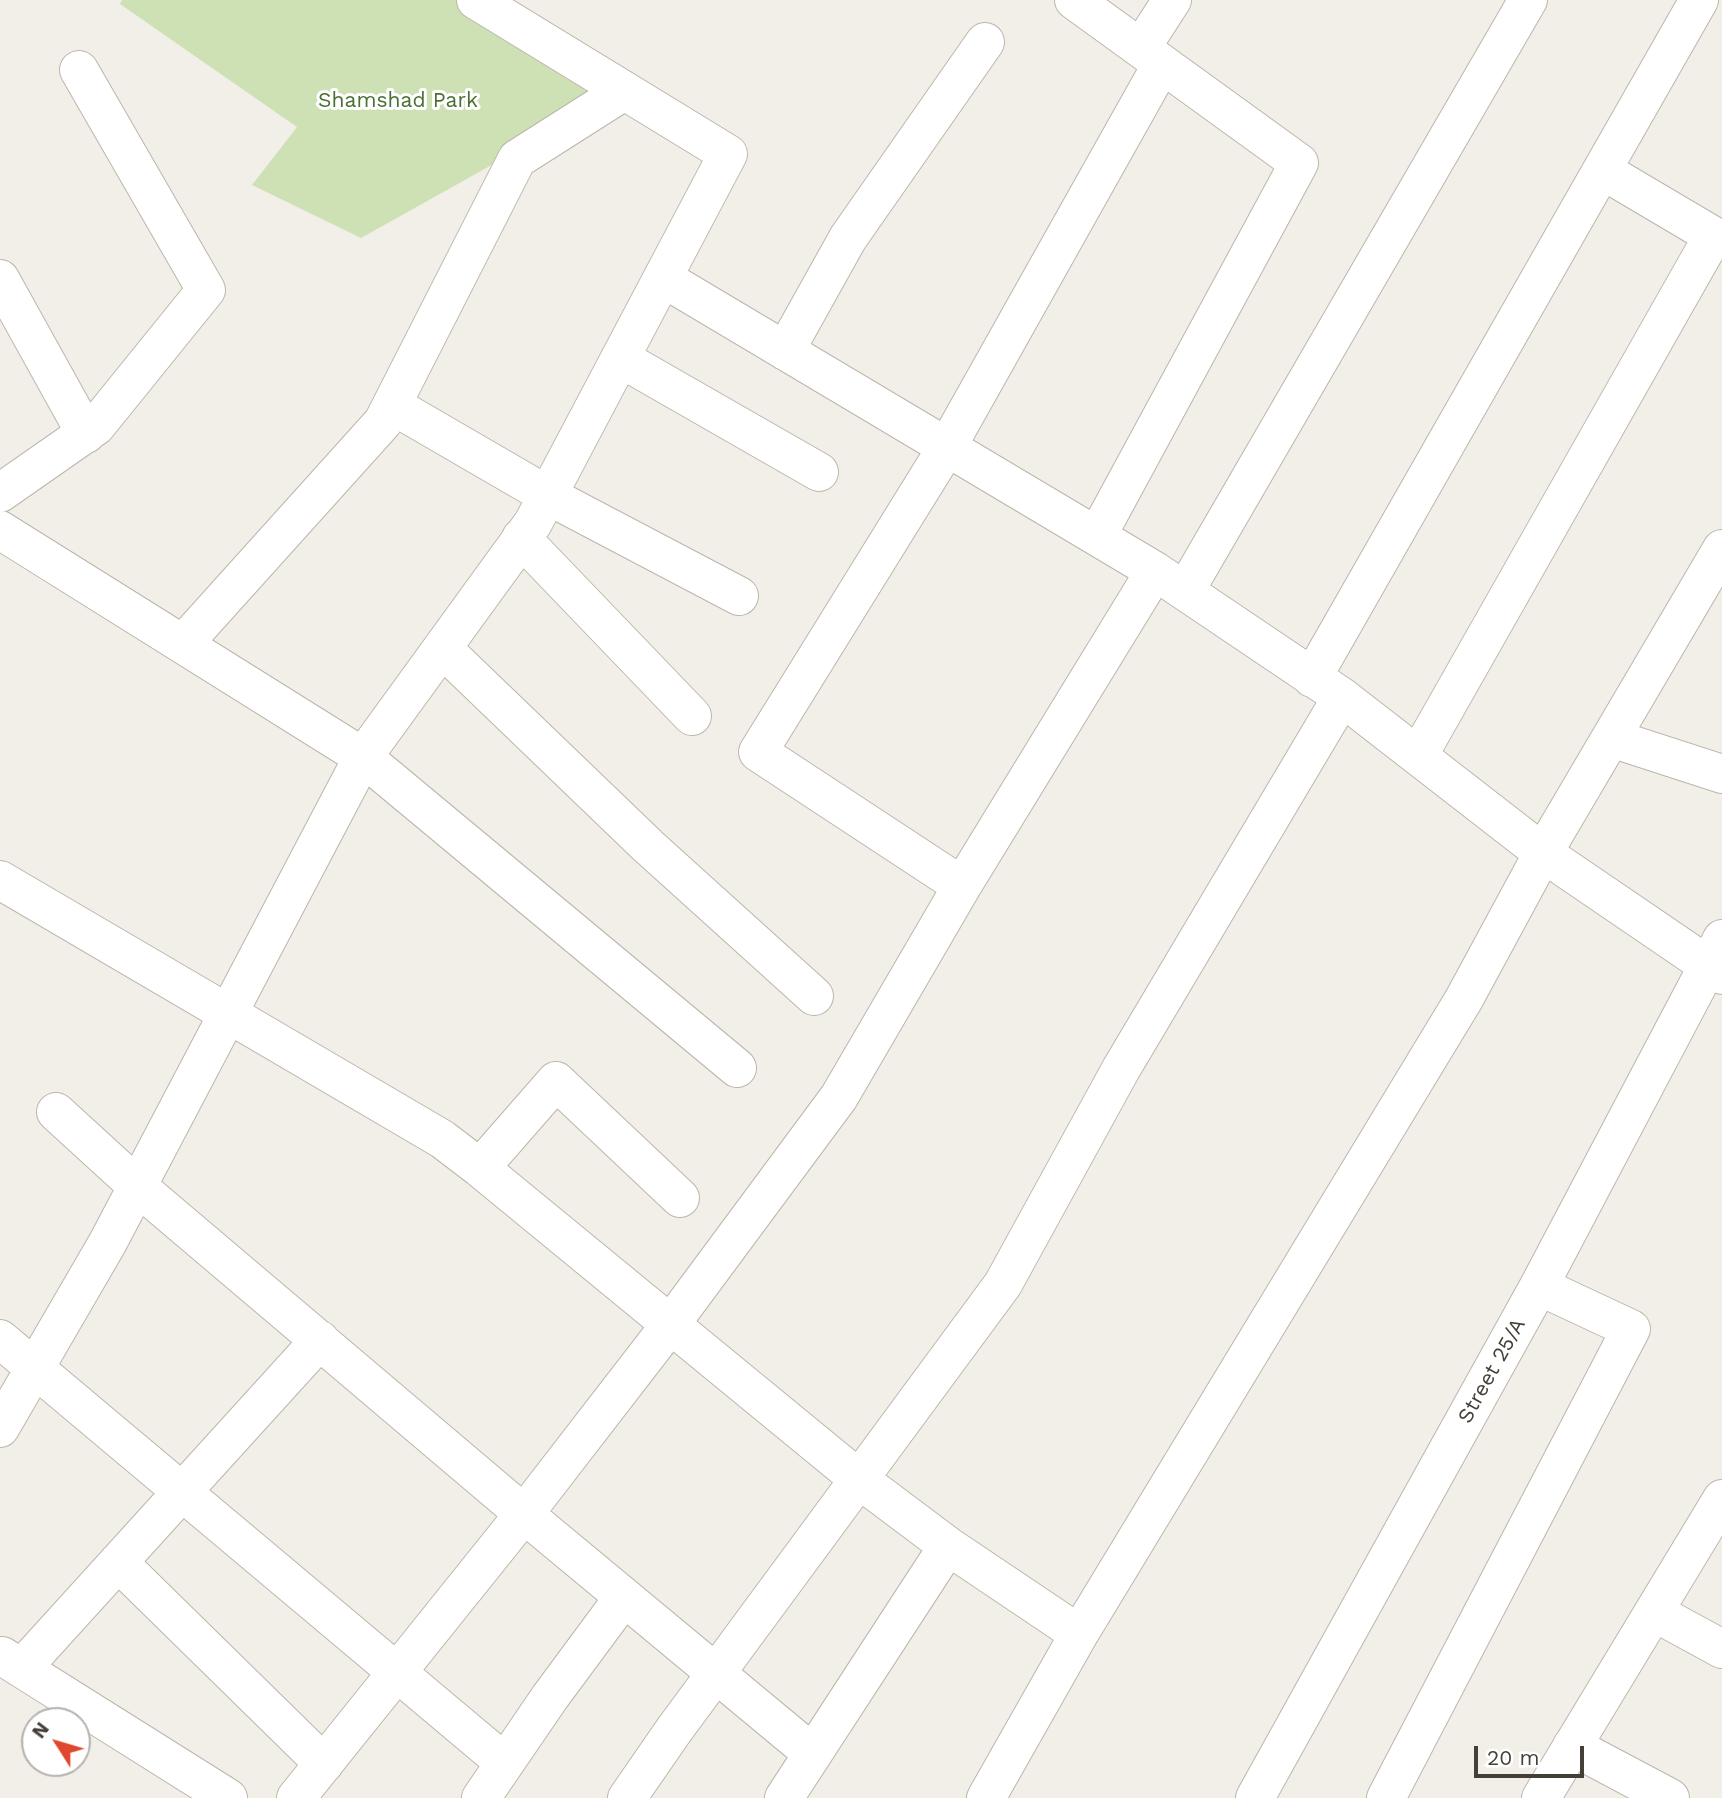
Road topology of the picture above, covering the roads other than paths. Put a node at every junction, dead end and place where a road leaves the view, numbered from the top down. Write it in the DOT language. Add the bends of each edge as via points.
graph roads {
  1 [pos="476,0"];
  2 [pos="1074,0"];
  3 [pos="1172,0"];
  4 [pos="1528,0"];
  5 [pos="1706,6"];
  6 [pos="985,42"];
  7 [pos="1151,56"];
  8 [pos="79,70"];
  9 [pos="624,91"];
  10 [pos="1601,170"];
  11 [pos="1717,239"];
  12 [pos="663,278"];
  13 [pos="0,279"];
  14 [pos="785,351"];
  15 [pos="620,358"];
  16 [pos="392,405"];
  17 [pos="86,434"];
  18 [pos="947,447"];
  19 [pos="819,472"];
  20 [pos="0,493"];
  21 [pos="547,495"];
  22 [pos="0,530"];
  23 [pos="1097,536"];
  24 [pos="521,538"];
  25 [pos="1722,549"];
  26 [pos="1170,581"];
  27 [pos="739,596"];
  28 [pos="183,644"];
  29 [pos="442,648"];
  30 [pos="1327,687"];
  31 [pos="692,716"];
  32 [pos="1611,738"];
  33 [pos="1418,756"];
  34 [pos="363,757"];
  35 [pos="1722,774"];
  36 [pos="1543,853"];
  37 [pos="0,880"];
  38 [pos="962,887"];
  39 [pos="1717,960"];
  40 [pos="814,996"];
  41 [pos="229,1012"];
  42 [pos="737,1068"];
  43 [pos="56,1112"];
  44 [pos="480,1168"];
  45 [pos="137,1186"];
  46 [pos="680,1198"];
  47 [pos="1539,1286"];
  48 [pos="670,1325"];
  49 [pos="0,1339"];
  50 [pos="320,1340"];
  51 [pos="34,1369"];
  52 [pos="0,1428"];
  53 [pos="860,1480"];
  54 [pos="181,1493"];
  55 [pos="1722,1499"];
  56 [pos="524,1514"];
  57 [pos="948,1546"];
  58 [pos="118,1562"];
  59 [pos="624,1597"];
  60 [pos="1654,1612"];
  61 [pos="1079,1634"];
  62 [pos="1722,1649"];
  63 [pos="11,1662"];
  64 [pos="397,1674"];
  65 [pos="717,1674"];
  66 [pos="1572,1746"];
  67 [pos="813,1754"];
  68 [pos="505,1763"];
  69 [pos="324,1764"];
  70 [pos="228,1798"];
  71 [pos="296,1798"];
  72 [pos="481,1798"];
  73 [pos="627,1798"];
  74 [pos="783,1798"];
  75 [pos="986,1798"];
  76 [pos="1255,1798"];
  77 [pos="1386,1798"];
  78 [pos="1541,1798"];
  79 [pos="1670,1798"];
  1 -- 9 [label="street"];
  2 -- 7 [label="street"];
  3 -- 7 [label="street"];
  4 -- 26 [label="street"];
  5 -- 10 [label="street"];
  6 -- 14 [label="street" via="848,238"];
  7 -- 18 [label="street"];
  7 -- 23 [label="street" via="1299,163"];
  8 -- 17 [label="street" via="206,290"];
  9 -- 12 [label="street" via="728,154"];
  9 -- 16 [label="street" via="517,159"];
  10 -- 11 [label="street"];
  10 -- 30 [label="street"];
  11 -- 33 [label="street"];
  12 -- 14 [label="street"];
  12 -- 15 [label="street"];
  13 -- 17 [label="street"];
  14 -- 18 [label="street"];
  15 -- 19 [label="street"];
  15 -- 21 [label="street"];
  16 -- 21 [label="street"];
  16 -- 28 [label="street" via="383,422"];
  17 -- 20 [label="street"];
  18 -- 23 [label="street"];
  18 -- 38 [label="street" via="758,752"];
  21 -- 24 [label="street"];
  21 -- 27 [label="street"];
  22 -- 28 [label="street"];
  23 -- 26 [label="street"];
  24 -- 29 [label="street"];
  24 -- 31 [label="street"];
  25 -- 32 [label="street"];
  26 -- 30 [label="street"];
  26 -- 38 [label="street"];
  28 -- 34 [label="street"];
  29 -- 34 [label="street"];
  29 -- 40 [label="street" via="648,846"];
  30 -- 33 [label="street"];
  30 -- 53 [label="street" via="1003,1284"];
  32 -- 35 [label="street"];
  32 -- 36 [label="street"];
  33 -- 36 [label="street"];
  34 -- 41 [label="street"];
  34 -- 42 [label="street"];
  36 -- 39 [label="street"];
  36 -- 61 [label="street" via="1464,999"];
  37 -- 41 [label="street"];
  38 -- 48 [label="street" via="839,1097"];
  39 -- 47 [label="street, Street 25/A"];
  41 -- 44 [label="street" via="442,1139"];
  41 -- 45 [label="street"];
  43 -- 45 [label="street"];
  44 -- 46 [label="street" via="556,1081"];
  44 -- 48 [label="street"];
  45 -- 50 [label="street"];
  45 -- 51 [label="street"];
  47 -- 76 [label="street, Street 25/A"];
  47 -- 77 [label="street" via="1630,1329"];
  48 -- 53 [label="street"];
  48 -- 56 [label="street"];
  49 -- 51 [label="street"];
  50 -- 54 [label="street"];
  50 -- 56 [label="street"];
  51 -- 52 [label="street"];
  51 -- 54 [label="street"];
  53 -- 57 [label="street"];
  53 -- 65 [label="street"];
  54 -- 58 [label="street"];
  54 -- 64 [label="street"];
  55 -- 60 [label="street"];
  56 -- 59 [label="street"];
  56 -- 64 [label="street"];
  57 -- 61 [label="street"];
  57 -- 67 [label="street"];
  58 -- 63 [label="street"];
  58 -- 69 [label="street"];
  59 -- 65 [label="street"];
  59 -- 68 [label="street"];
  60 -- 62 [label="street"];
  60 -- 66 [label="street"];
  61 -- 75 [label="street"];
  63 -- 70 [label="street"];
  64 -- 68 [label="street"];
  64 -- 69 [label="street"];
  65 -- 67 [label="street"];
  65 -- 73 [label="street"];
  66 -- 78 [label="street"];
  66 -- 79 [label="street"];
  67 -- 74 [label="street"];
  68 -- 72 [label="street"];
  69 -- 71 [label="street"];
}
